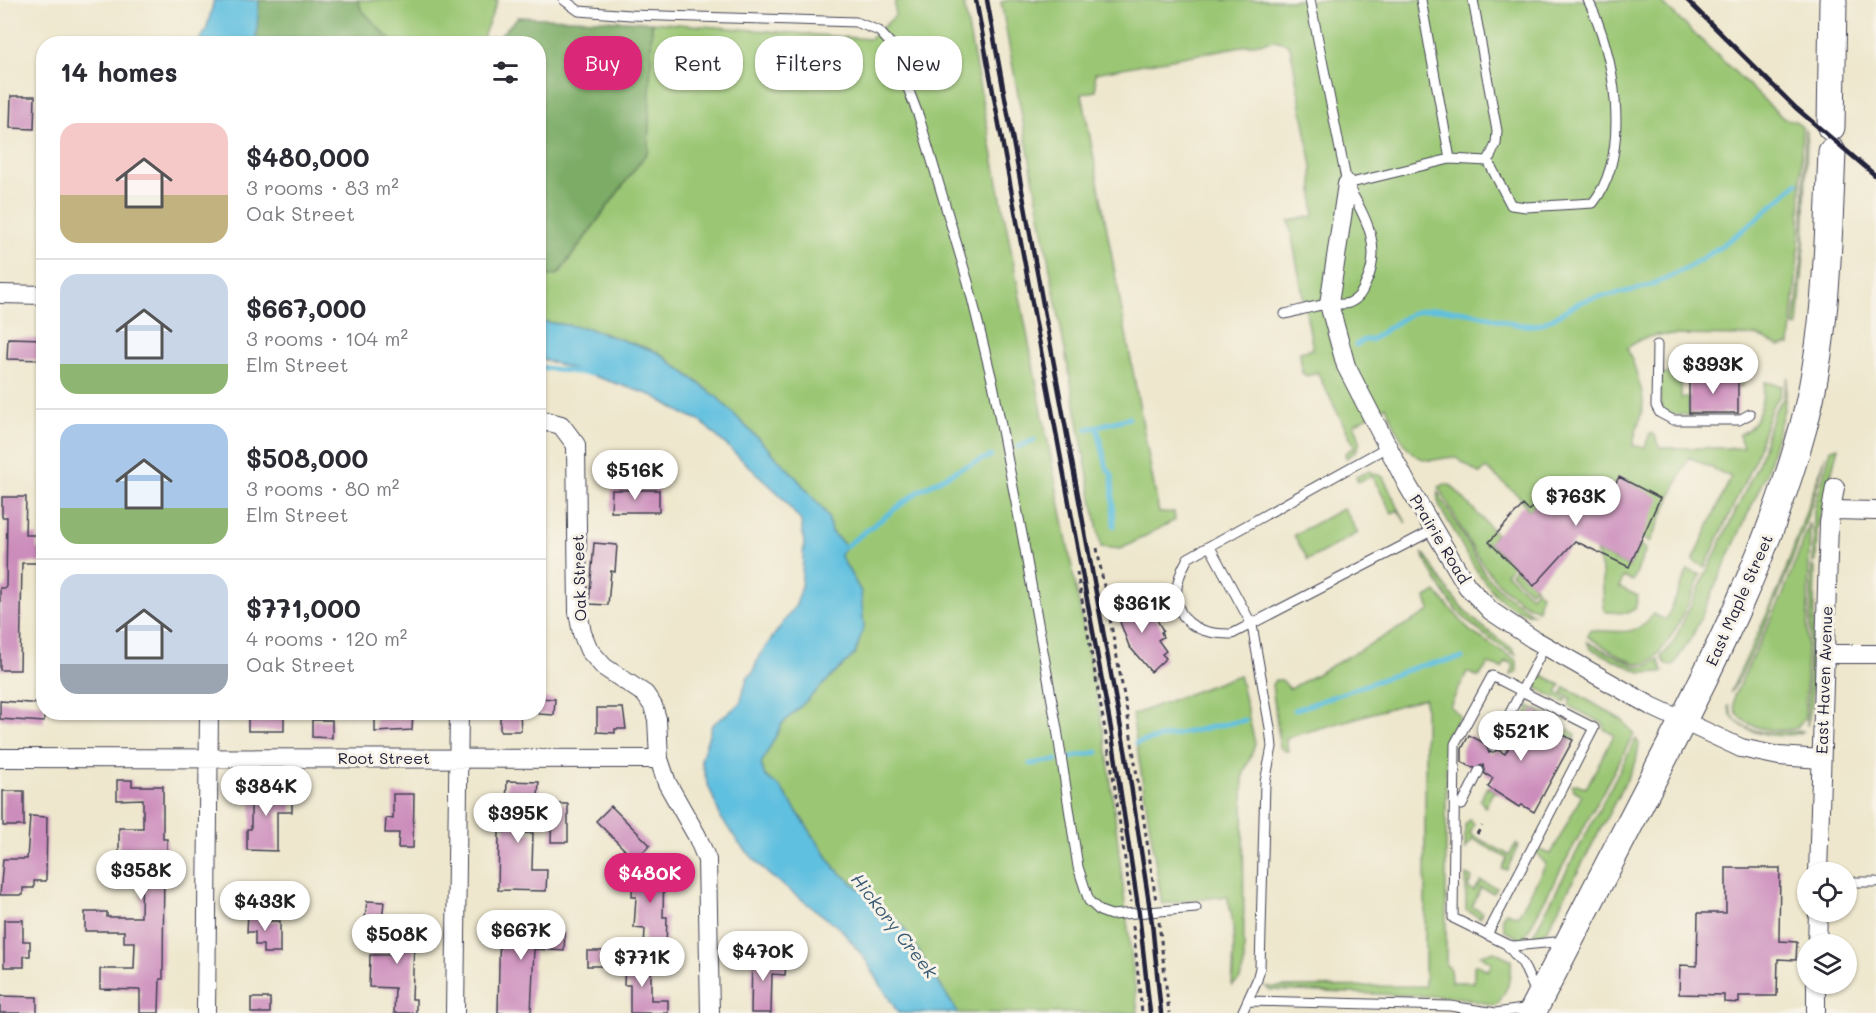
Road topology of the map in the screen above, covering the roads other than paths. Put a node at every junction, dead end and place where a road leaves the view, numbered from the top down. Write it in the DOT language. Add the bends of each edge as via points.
graph roads {
  1 [pos="564,0"];
  2 [pos="1310,0"];
  3 [pos="1421,0"];
  4 [pos="1473,0"];
  5 [pos="1588,0"];
  6 [pos="1833,0"];
  7 [pos="1450,159"];
  8 [pos="1488,161"];
  9 [pos="1347,184"];
  10 [pos="0,294"];
  11 [pos="36,295"];
  12 [pos="1329,304"];
  13 [pos="1285,314"];
  14 [pos="1657,345"];
  15 [pos="1750,414"];
  16 [pos="546,421"];
  17 [pos="1387,447"];
  18 [pos="1835,488"];
  19 [pos="1833,510"];
  20 [pos="1876,511"];
  21 [pos="1433,530"];
  22 [pos="1210,547"];
  23 [pos="1252,625"];
  24 [pos="1545,646"];
  25 [pos="1825,654"];
  26 [pos="1876,654"];
  27 [pos="1520,690"];
  28 [pos="208,720"];
  29 [pos="459,720"];
  30 [pos="1683,721"];
  31 [pos="1492,747"];
  32 [pos="0,758"];
  33 [pos="459,758"];
  34 [pos="208,759"];
  35 [pos="659,759"];
  36 [pos="1821,759"];
  37 [pos="1479,771"];
  38 [pos="1462,805"];
  39 [pos="1818,862"];
  40 [pos="1857,882"];
  41 [pos="1876,882"];
  42 [pos="1196,908"];
  43 [pos="1487,934"];
  44 [pos="1570,940"];
  45 [pos="1506,944"];
  46 [pos="1816,994"];
  47 [pos="1248,1001"];
  48 [pos="1303,1002"];
  49 [pos="1535,1007"];
  50 [pos="1391,1009"];
  51 [pos="207,1013"];
  52 [pos="455,1013"];
  53 [pos="710,1013"];
  54 [pos="1242,1013"];
  55 [pos="1302,1013"];
  56 [pos="1816,1013"];
  1 -- 42 [label="lane" via="579,11 630,15 856,22 879,31 891,44 918,117 968,282 993,384 1083,886 1089,901 1111,915"];
  2 -- 9 [label="lane"];
  3 -- 7 [label="lane"];
  4 -- 8 [label="lane" via="1497,131"];
  5 -- 8 [label="lane" via="1599,22 1615,94 1614,154 1605,187 1593,203 1511,205"];
  6 -- 30 [label="main road, East Maple Street" via="1825,294 1803,427 1776,515 1740,606"];
  7 -- 8 [label="lane"];
  7 -- 9 [label="lane"];
  9 -- 12 [label="street, Prairie Road"];
  9 -- 12 [label="lane" via="1366,218 1374,261 1358,298 1346,304"];
  10 -- 11 [label="street"];
  12 -- 13 [label="lane"];
  12 -- 17 [label="street, Prairie Road" via="1346,366"];
  14 -- 15 [label="lane" via="1656,406 1664,416 1673,420 1735,421"];
  16 -- 35 [label="street, Oak Street" via="561,425 576,445 578,612 582,633 589,650 604,667 645,694 653,706"];
  17 -- 21 [label="street, Prairie Road"];
  17 -- 22 [label="lane"];
  18 -- 19 [label="street, East Haven Avenue"];
  19 -- 20 [label="street"];
  19 -- 25 [label="street, East Haven Avenue" via="1829,523"];
  21 -- 23 [label="lane"];
  21 -- 24 [label="street, Prairie Road" via="1476,597"];
  22 -- 23 [label="lane"];
  22 -- 23 [label="lane" via="1188,558 1178,577 1175,593 1179,609 1201,630 1232,634"];
  23 -- 47 [label="lane" via="1272,747 1264,782 1260,969"];
  24 -- 27 [label="lane"];
  24 -- 30 [label="street, Prairie Road"];
  25 -- 26 [label="street"];
  25 -- 36 [label="street, East Haven Avenue"];
  27 -- 31 [label="lane"];
  27 -- 43 [label="lane" via="1594,728"];
  27 -- 43 [label="lane" via="1492,675 1455,744 1453,918"];
  28 -- 34 [label="street"];
  29 -- 33 [label="street"];
  30 -- 36 [label="street, Prairie Road" via="1742,748"];
  30 -- 44 [label="main road, East Maple Street"];
  32 -- 34 [label="street, Root Street"];
  33 -- 34 [label="street, Root Street"];
  33 -- 35 [label="street, Root Street"];
  33 -- 52 [label="street"];
  34 -- 51 [label="street"];
  35 -- 53 [label="street, Oak Street" via="667,783 707,860"];
  36 -- 39 [label="street, East Haven Avenue"];
  37 -- 38 [label="lane"];
  40 -- 41 [label="lane"];
  43 -- 45 [label="lane"];
  44 -- 45 [label="lane" via="1522,947"];
  44 -- 49 [label="main road, East Maple Street"];
  45 -- 49 [label="lane" via="1523,964"];
  46 -- 56 [label="street"];
  47 -- 48 [label="lane"];
  47 -- 54 [label="lane"];
  48 -- 50 [label="lane"];
  48 -- 55 [label="lane"];
  49 -- 50 [label="lane" via="1496,1013 1437,1006"];
}
